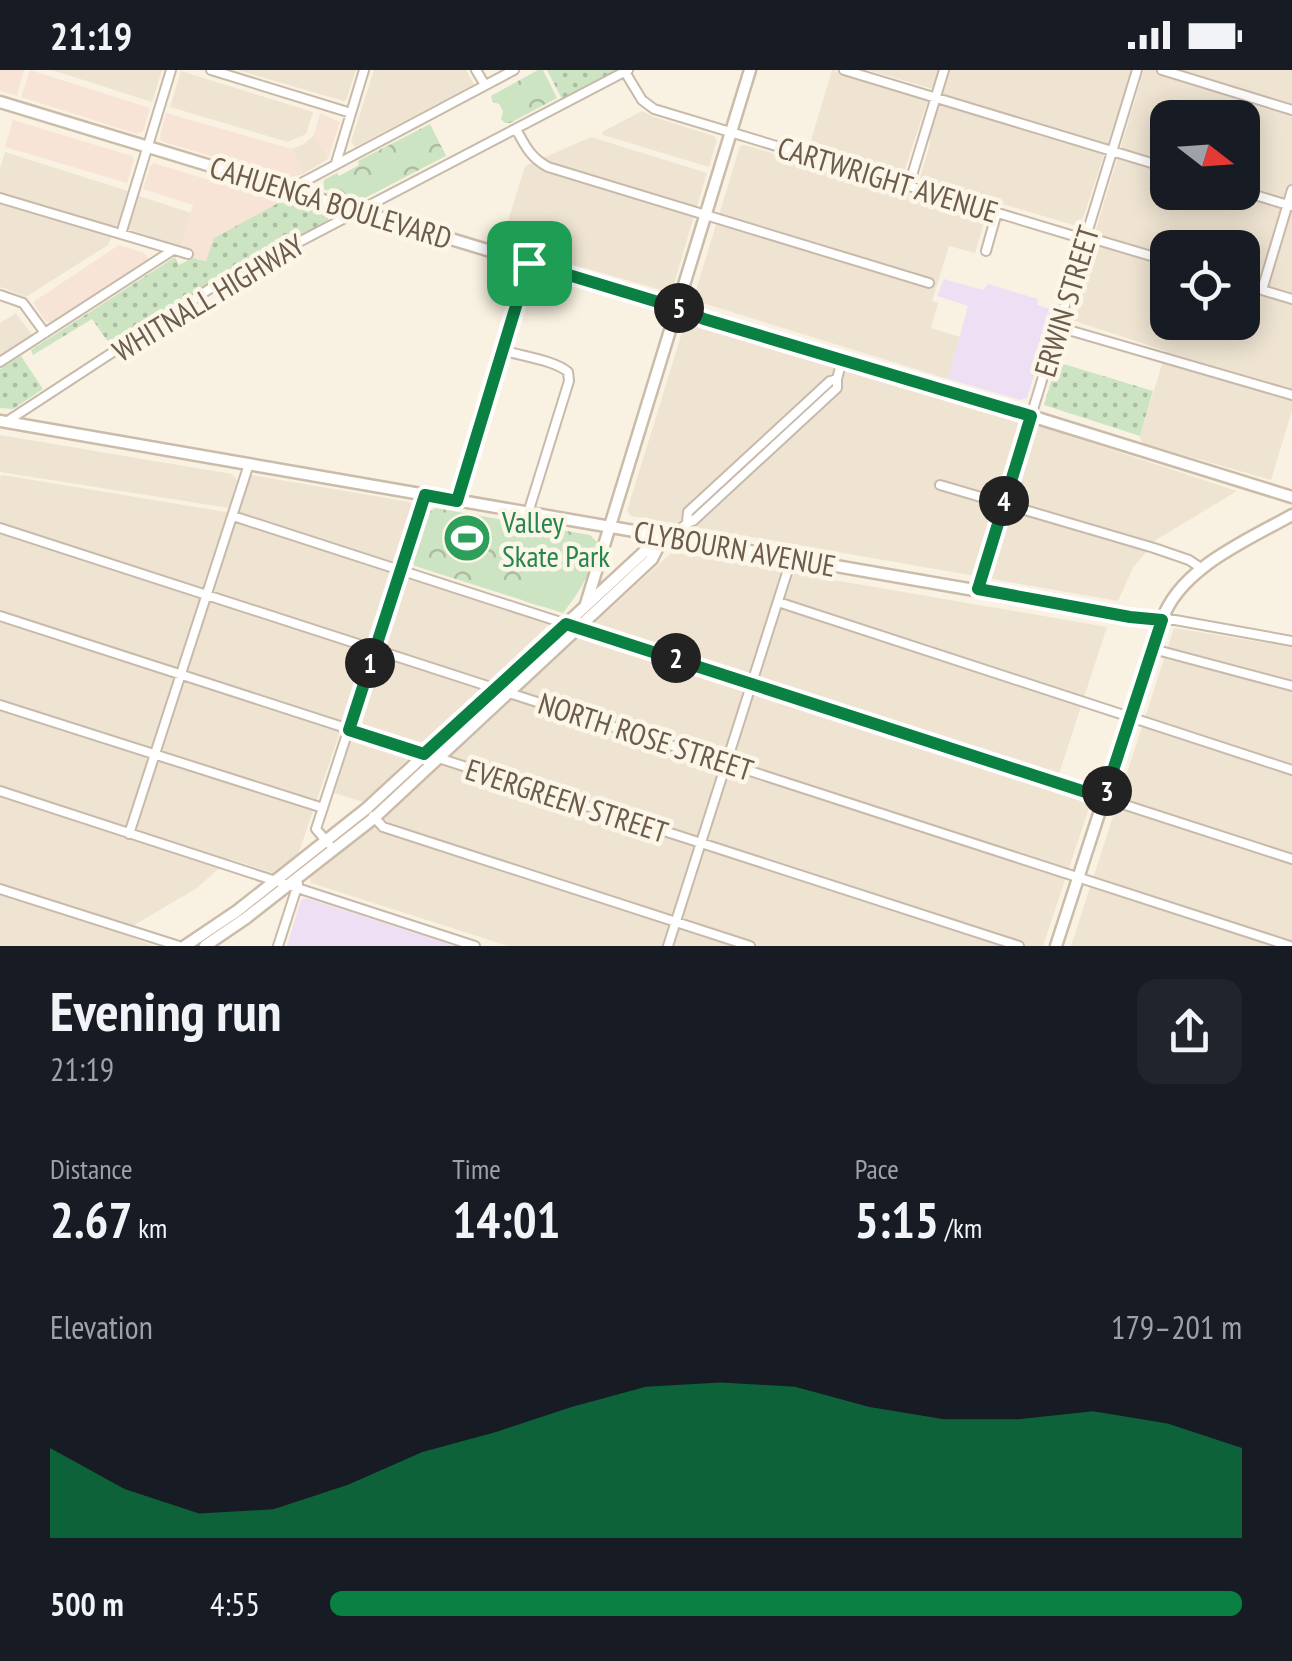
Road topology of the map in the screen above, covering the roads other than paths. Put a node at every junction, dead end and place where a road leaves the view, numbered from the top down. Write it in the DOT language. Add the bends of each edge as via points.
graph roads {
  1 [pos="171,70"];
  2 [pos="210,70"];
  3 [pos="364,70"];
  4 [pos="476,70"];
  5 [pos="514,70"];
  6 [pos="750,70"];
  7 [pos="844,70"];
  8 [pos="944,70"];
  9 [pos="1137,70"];
  10 [pos="1162,70"];
  11 [pos="626,71"];
  12 [pos="484,85"];
  13 [pos="935,98"];
  14 [pos="0,102"];
  15 [pos="1292,110"];
  16 [pos="351,113"];
  17 [pos="516,128"];
  18 [pos="731,132"];
  19 [pos="148,147"];
  20 [pos="1112,151"];
  21 [pos="1150,163"];
  22 [pos="336,164"];
  23 [pos="909,185"];
  24 [pos="290,189"];
  25 [pos="1292,190"];
  26 [pos="1260,196"];
  27 [pos="0,198"];
  28 [pos="1290,205"];
  29 [pos="360,210"];
  30 [pos="997,212"];
  31 [pos="706,215"];
  32 [pos="121,234"];
  33 [pos="1085,238"];
  34 [pos="173,250"];
  35 [pos="986,251"];
  36 [pos="188,254"];
  37 [pos="1150,256"];
  38 [pos="529,263"];
  39 [pos="928,283"];
  40 [pos="1262,290"];
  41 [pos="0,295"];
  42 [pos="1292,299"];
  43 [pos="678,308"];
  44 [pos="1058,327"];
  45 [pos="45,332"];
  46 [pos="502,350"];
  47 [pos="842,360"];
  48 [pos="0,362"];
  49 [pos="1292,395"];
  50 [pos="1031,416"];
  51 [pos="2,423"];
  52 [pos="249,464"];
  53 [pos="940,485"];
  54 [pos="425,495"];
  55 [pos="1288,496"];
  56 [pos="457,501"];
  57 [pos="1004,502"];
  58 [pos="528,513"];
  59 [pos="233,516"];
  60 [pos="1289,517"];
  61 [pos="610,527"];
  62 [pos="0,528"];
  63 [pos="674,537"];
  64 [pos="658,549"];
  65 [pos="792,557"];
  66 [pos="1201,568"];
  67 [pos="401,570"];
  68 [pos="978,589"];
  69 [pos="206,596"];
  70 [pos="778,602"];
  71 [pos="586,606"];
  72 [pos="0,616"];
  73 [pos="1162,620"];
  74 [pos="572,625"];
  75 [pos="1292,641"];
  76 [pos="1152,648"];
  77 [pos="374,650"];
  78 [pos="180,676"];
  79 [pos="753,683"];
  80 [pos="1292,686"];
  81 [pos="502,690"];
  82 [pos="0,704"];
  83 [pos="1130,716"];
  84 [pos="349,730"];
  85 [pos="424,754"];
  86 [pos="155,756"];
  87 [pos="438,759"];
  88 [pos="727,762"];
  89 [pos="1292,770"];
  90 [pos="0,791"];
  91 [pos="1104,798"];
  92 [pos="323,808"];
  93 [pos="370,813"];
  94 [pos="129,834"];
  95 [pos="701,842"];
  96 [pos="329,845"];
  97 [pos="1292,858"];
  98 [pos="1078,878"];
  99 [pos="274,881"];
  100 [pos="295,883"];
  101 [pos="0,889"];
  102 [pos="676,922"];
  103 [pos="182,946"];
  104 [pos="205,946"];
  105 [pos="278,946"];
  106 [pos="475,946"];
  107 [pos="668,946"];
  108 [pos="750,946"];
  109 [pos="1020,946"];
  110 [pos="1056,946"];
  111 [pos="1290,946"];
  1 -- 19 [label="street"];
  2 -- 16 [label="street"];
  3 -- 16 [label="street"];
  4 -- 12 [label="street"];
  5 -- 12 [label="street, WHITNALL HIGHWAY"];
  6 -- 18 [label="main road"];
  7 -- 13 [label="street"];
  8 -- 13 [label="street"];
  9 -- 20 [label="street, ERWIN STREET"];
  10 -- 15 [label="street"];
  11 -- 17 [label="street, WHITNALL HIGHWAY"];
  11 -- 18 [label="street, CARTWRIGHT AVENUE" via="654,109"];
  12 -- 22 [label="street, WHITNALL HIGHWAY"];
  13 -- 20 [label="street"];
  13 -- 23 [label="street"];
  14 -- 19 [label="main road, CAHUENGA BOULEVARD"];
  16 -- 22 [label="street"];
  17 -- 29 [label="street, WHITNALL HIGHWAY"];
  17 -- 31 [label="street" via="528,152 548,167"];
  18 -- 23 [label="street, CARTWRIGHT AVENUE"];
  18 -- 31 [label="main road"];
  19 -- 24 [label="main road, CAHUENGA BOULEVARD"];
  19 -- 32 [label="street"];
  20 -- 21 [label="street"];
  20 -- 33 [label="street, ERWIN STREET"];
  22 -- 24 [label="street, WHITNALL HIGHWAY"];
  23 -- 30 [label="street, CARTWRIGHT AVENUE"];
  24 -- 29 [label="main road, CAHUENGA BOULEVARD"];
  25 -- 28 [label="street"];
  26 -- 28 [label="street"];
  27 -- 32 [label="street"];
  28 -- 40 [label="street"];
  29 -- 38 [label="main road, CAHUENGA BOULEVARD"];
  29 -- 51 [label="street, WHITNALL HIGHWAY" via="211,288"];
  30 -- 33 [label="street, CARTWRIGHT AVENUE"];
  30 -- 35 [label="street"];
  31 -- 39 [label="street"];
  31 -- 43 [label="main road"];
  32 -- 34 [label="street"];
  33 -- 37 [label="street, CARTWRIGHT AVENUE"];
  33 -- 44 [label="street, ERWIN STREET"];
  34 -- 36 [label="street"];
  34 -- 45 [label="street, WHITNALL HIGHWAY"];
  38 -- 43 [label="main road, CAHUENGA BOULEVARD"];
  38 -- 46 [label="street"];
  40 -- 42 [label="street"];
  41 -- 45 [label="street" via="23,304"];
  43 -- 47 [label="main road, CAHUENGA BOULEVARD"];
  43 -- 61 [label="main road"];
  44 -- 49 [label="street"];
  44 -- 50 [label="street, ERWIN STREET"];
  45 -- 48 [label="street, WHITNALL HIGHWAY"];
  46 -- 56 [label="street"];
  46 -- 58 [label="street" via="568,372"];
  47 -- 50 [label="main road, CAHUENGA BOULEVARD"];
  47 -- 63 [label="street" via="836,379 688,512"];
  50 -- 55 [label="main road, CAHUENGA BOULEVARD"];
  50 -- 57 [label="street, ERWIN STREET"];
  51 -- 52 [label="main road, CLYBOURN AVENUE"];
  52 -- 54 [label="main road, CLYBOURN AVENUE"];
  52 -- 59 [label="street"];
  53 -- 57 [label="street"];
  54 -- 56 [label="main road, CLYBOURN AVENUE"];
  54 -- 67 [label="street"];
  55 -- 60 [label="main road"];
  56 -- 58 [label="main road, CLYBOURN AVENUE"];
  57 -- 66 [label="street"];
  57 -- 68 [label="street, ERWIN STREET"];
  58 -- 61 [label="main road, CLYBOURN AVENUE"];
  59 -- 67 [label="street"];
  59 -- 69 [label="street"];
  60 -- 66 [label="main road"];
  61 -- 63 [label="main road, CLYBOURN AVENUE"];
  61 -- 71 [label="main road"];
  62 -- 69 [label="street, NORTH ROSE STREET"];
  63 -- 64 [label="street"];
  63 -- 65 [label="main road, CLYBOURN AVENUE"];
  64 -- 71 [label="main road" via="644,552"];
  64 -- 74 [label="main road"];
  65 -- 68 [label="main road, CLYBOURN AVENUE"];
  65 -- 70 [label="street"];
  66 -- 73 [label="main road" via="1179,588"];
  67 -- 74 [label="street"];
  67 -- 77 [label="street"];
  68 -- 73 [label="main road, CLYBOURN AVENUE"];
  69 -- 77 [label="street, NORTH ROSE STREET"];
  69 -- 78 [label="street"];
  70 -- 79 [label="street"];
  70 -- 83 [label="street"];
  71 -- 74 [label="main road"];
  72 -- 78 [label="street, EVERGREEN STREET"];
  73 -- 75 [label="street, CLYBOURN AVENUE"];
  73 -- 76 [label="main road"];
  74 -- 79 [label="street"];
  74 -- 81 [label="main road"];
  76 -- 80 [label="street"];
  76 -- 83 [label="main road"];
  77 -- 81 [label="street, NORTH ROSE STREET"];
  77 -- 84 [label="street"];
  78 -- 84 [label="street, EVERGREEN STREET"];
  78 -- 86 [label="street"];
  79 -- 88 [label="street"];
  79 -- 91 [label="street"];
  81 -- 85 [label="main road"];
  81 -- 87 [label="main road"];
  81 -- 88 [label="street, NORTH ROSE STREET"];
  82 -- 86 [label="street"];
  83 -- 89 [label="street"];
  83 -- 91 [label="main road"];
  84 -- 85 [label="street, EVERGREEN STREET"];
  84 -- 92 [label="street"];
  85 -- 87 [label="street, EVERGREEN STREET"];
  85 -- 93 [label="main road"];
  86 -- 92 [label="street"];
  86 -- 94 [label="street"];
  87 -- 93 [label="main road"];
  87 -- 95 [label="street, EVERGREEN STREET"];
  88 -- 95 [label="street"];
  88 -- 98 [label="street, NORTH ROSE STREET"];
  90 -- 94 [label="street"];
  91 -- 97 [label="street"];
  91 -- 98 [label="main road"];
  92 -- 96 [label="street" via="316,829"];
  93 -- 96 [label="main road"];
  93 -- 102 [label="street" via="382,828"];
  94 -- 99 [label="street"];
  95 -- 102 [label="street"];
  95 -- 109 [label="street, EVERGREEN STREET"];
  96 -- 99 [label="main road"];
  96 -- 100 [label="main road"];
  98 -- 110 [label="main road"];
  98 -- 111 [label="street, NORTH ROSE STREET"];
  99 -- 100 [label="street"];
  99 -- 103 [label="main road"];
  100 -- 104 [label="main road"];
  100 -- 105 [label="street"];
  100 -- 106 [label="street"];
  101 -- 103 [label="street"];
  102 -- 107 [label="street"];
  102 -- 108 [label="street"];
}
